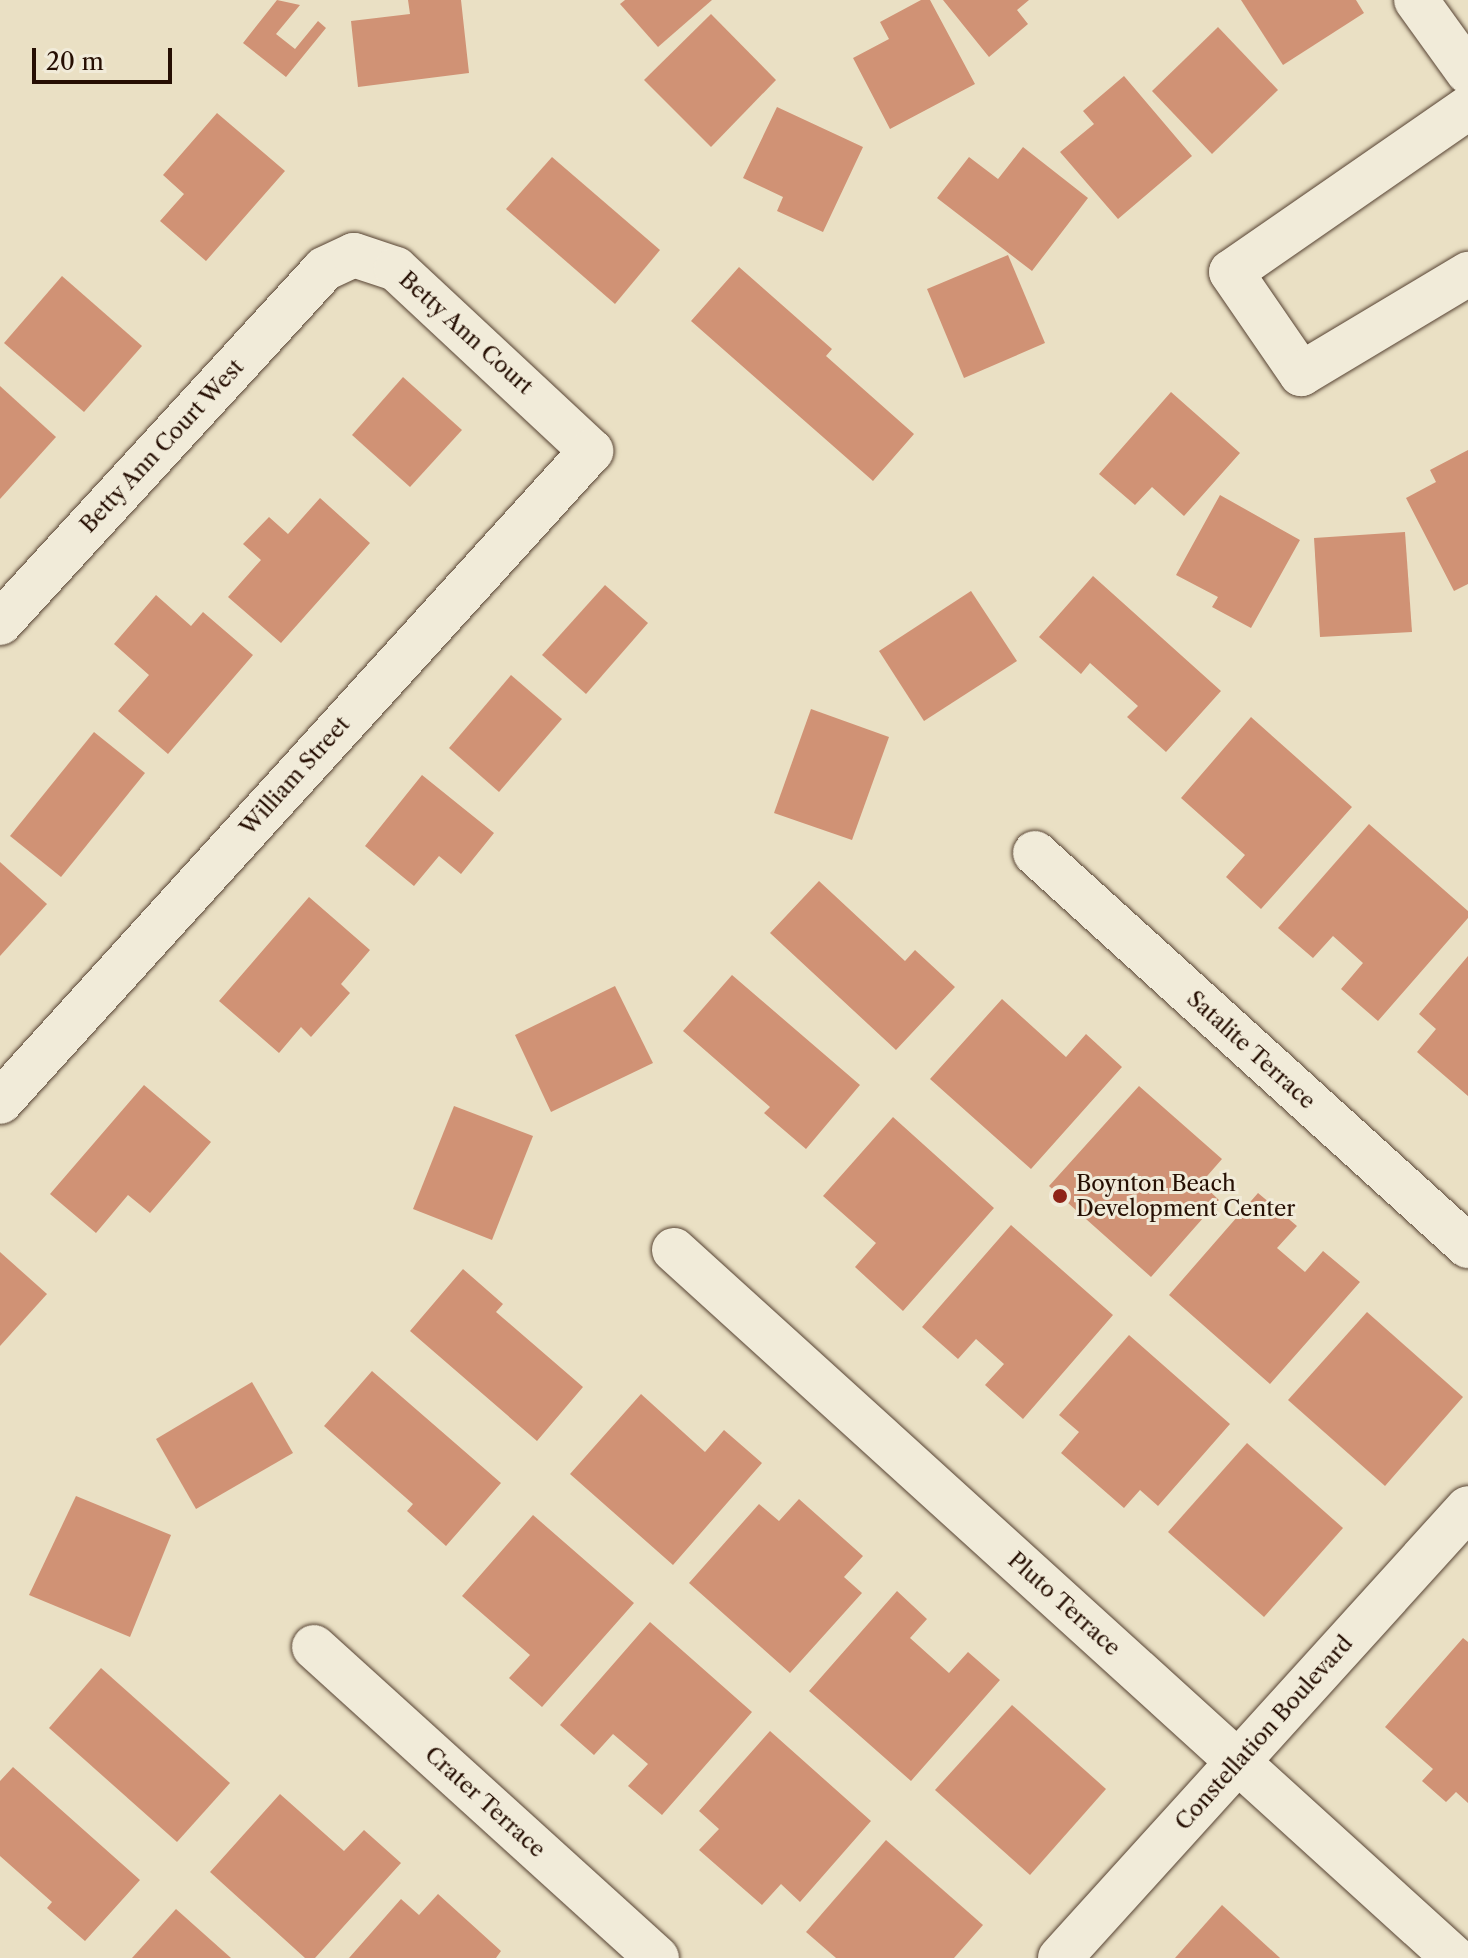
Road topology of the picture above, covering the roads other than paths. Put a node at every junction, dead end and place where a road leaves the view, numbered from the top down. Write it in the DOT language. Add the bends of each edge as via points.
graph roads {
  1 [pos="1416,0"];
  2 [pos="1468,72"];
  3 [pos="1468,108"];
  4 [pos="324,269"];
  5 [pos="1468,274"];
  6 [pos="591,451"];
  7 [pos="0,623"];
  8 [pos="1035,853"];
  9 [pos="0,1102"];
  10 [pos="1468,1246"];
  11 [pos="674,1250"];
  12 [pos="1468,1508"];
  13 [pos="314,1647"];
  14 [pos="1238,1761"];
  15 [pos="657,1958"];
  16 [pos="1060,1958"];
  17 [pos="1454,1958"];
  1 -- 2 [label="street"];
  3 -- 5 [label="street" via="1231,272 1301,374"];
  4 -- 6 [label="street, Betty Ann Court" via="354,255 396,269"];
  4 -- 7 [label="street, Betty Ann Court West"];
  6 -- 9 [label="street, William Street"];
  8 -- 10 [label="street, Satalite Terrace"];
  11 -- 14 [label="street, Pluto Terrace"];
  12 -- 14 [label="street, Constellation Boulevard"];
  13 -- 15 [label="street, Crater Terrace"];
  14 -- 16 [label="street, Constellation Boulevard"];
  14 -- 17 [label="street, Pluto Terrace"];
}
